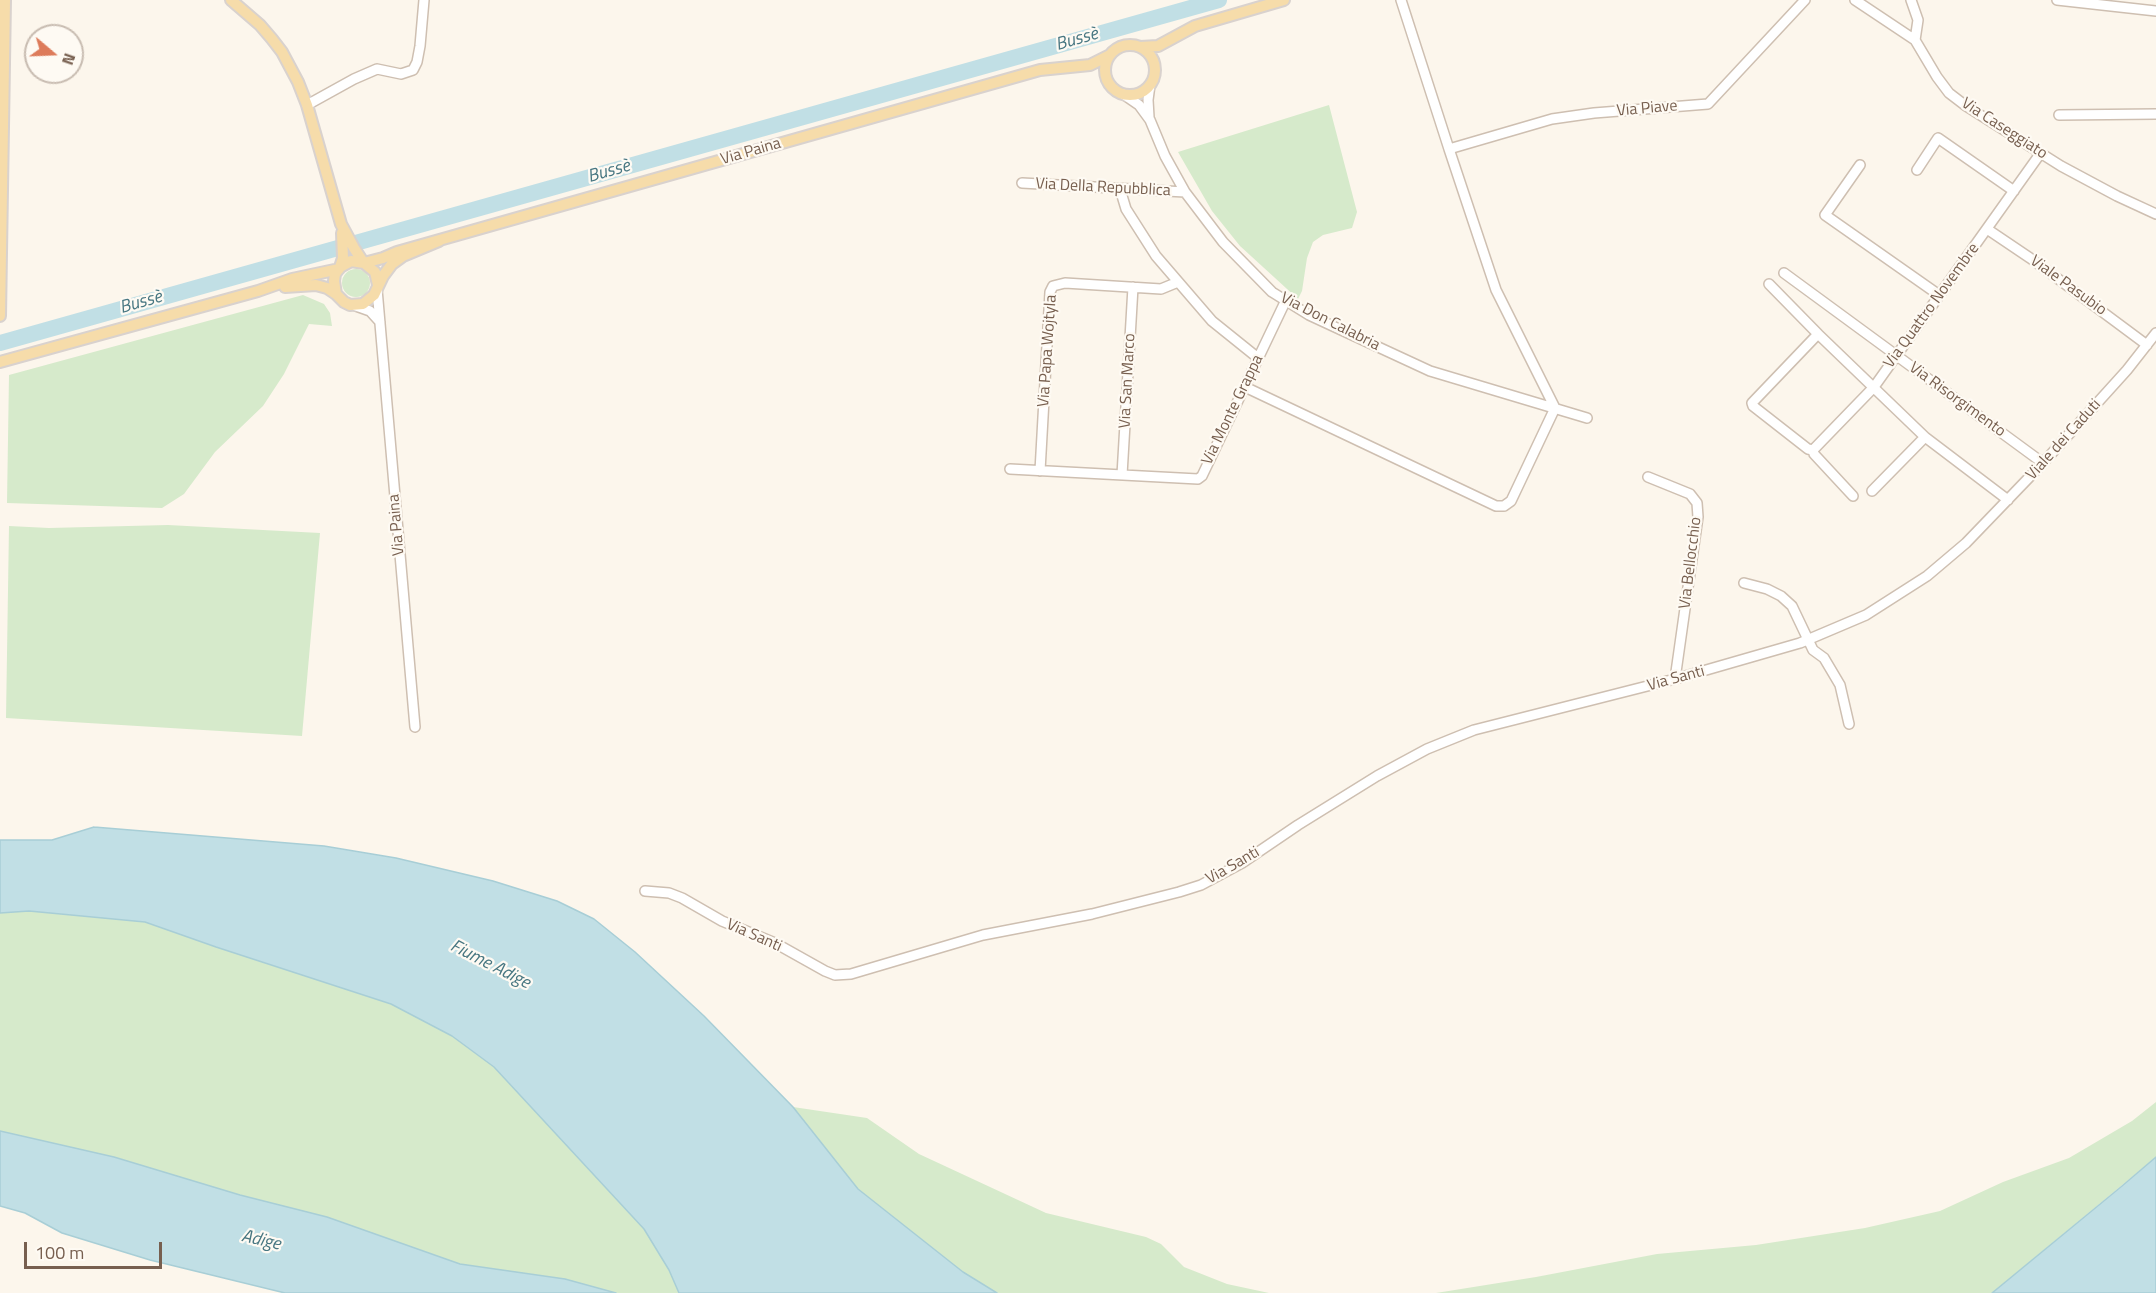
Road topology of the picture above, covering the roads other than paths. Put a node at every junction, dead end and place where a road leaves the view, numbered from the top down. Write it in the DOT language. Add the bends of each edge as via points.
graph roads {
  1 [pos="5,0"];
  2 [pos="11,0"];
  3 [pos="231,0"];
  4 [pos="424,0"];
  5 [pos="1284,0"];
  6 [pos="1401,0"];
  7 [pos="1805,0"];
  8 [pos="1855,0"];
  9 [pos="1911,0"];
  10 [pos="2057,0"];
  11 [pos="2156,11"];
  12 [pos="0,22"];
  13 [pos="1181,34"];
  14 [pos="1915,40"];
  15 [pos="1140,47"];
  16 [pos="4,54"];
  17 [pos="1110,55"];
  18 [pos="1155,67"];
  19 [pos="1064,68"];
  20 [pos="1107,79"];
  21 [pos="1150,85"];
  22 [pos="1123,94"];
  23 [pos="307,105"];
  24 [pos="2156,114"];
  25 [pos="2059,115"];
  26 [pos="1150,120"];
  27 [pos="1449,149"];
  28 [pos="2040,154"];
  29 [pos="1860,165"];
  30 [pos="1917,170"];
  31 [pos="1022,183"];
  32 [pos="1120,189"];
  33 [pos="2014,191"];
  34 [pos="1185,192"];
  35 [pos="2155,213"];
  36 [pos="341,224"];
  37 [pos="1987,229"];
  38 [pos="439,241"];
  39 [pos="362,260"];
  40 [pos="341,265"];
  41 [pos="1784,273"];
  42 [pos="1178,282"];
  43 [pos="1769,284"];
  44 [pos="378,287"];
  45 [pos="1133,287"];
  46 [pos="258,291"];
  47 [pos="336,294"];
  48 [pos="1939,295"];
  49 [pos="1286,300"];
  50 [pos="356,306"];
  51 [pos="0,316"];
  52 [pos="380,322"];
  53 [pos="2156,333"];
  54 [pos="1818,334"];
  55 [pos="2147,345"];
  56 [pos="1896,356"];
  57 [pos="1258,358"];
  58 [pos="0,362"];
  59 [pos="1245,387"];
  60 [pos="1874,387"];
  61 [pos="1555,408"];
  62 [pos="1587,418"];
  63 [pos="1925,437"];
  64 [pos="1813,450"];
  65 [pos="2043,463"];
  66 [pos="1010,469"];
  67 [pos="1040,471"];
  68 [pos="1122,475"];
  69 [pos="1648,477"];
  70 [pos="1872,491"];
  71 [pos="1852,496"];
  72 [pos="2008,500"];
  73 [pos="1966,543"];
  74 [pos="1744,583"];
  75 [pos="1808,639"];
  76 [pos="1675,679"];
  77 [pos="1850,724"];
  78 [pos="415,728"];
  79 [pos="645,891"];
  1 -- 16 [label="main road"];
  2 -- 16 [label="main road"];
  3 -- 23 [label="main road" via="260,25 282,52"];
  4 -- 23 [label="street" via="420,46 413,70 401,74 377,69"];
  5 -- 13 [label="main road" via="1195,26"];
  6 -- 27 [label="street"];
  7 -- 27 [label="street, Via Piave" via="1708,104 1552,119"];
  8 -- 14 [label="street"];
  9 -- 14 [label="street, Via Caseggiato" via="1918,20"];
  10 -- 11 [label="street"];
  12 -- 16 [label="main road"];
  13 -- 15 [label="main road" via="1158,46"];
  13 -- 18 [label="main road" via="1161,53"];
  14 -- 28 [label="street, Via Caseggiato" via="1948,93"];
  15 -- 17 [label="main road" via="1124,46"];
  15 -- 18 [label="main road" via="1150,55"];
  16 -- 51 [label="main road"];
  17 -- 19 [label="main road, Via Paina" via="1096,63"];
  17 -- 20 [label="main road"];
  18 -- 21 [label="main road"];
  19 -- 20 [label="main road, Via Paina"];
  19 -- 38 [label="main road, Via Paina" via="1040,70"];
  20 -- 22 [label="main road" via="1110,86"];
  21 -- 22 [label="main road" via="1138,94"];
  21 -- 26 [label="street, Via Don Calabria"];
  22 -- 26 [label="street, Via Don Calabria" via="1139,105"];
  23 -- 36 [label="main road"];
  24 -- 25 [label="street"];
  26 -- 34 [label="street, Via Don Calabria"];
  27 -- 61 [label="street" via="1496,290"];
  28 -- 33 [label="street, Via Quattro Novembre"];
  28 -- 35 [label="street, Via Caseggiato"];
  29 -- 48 [label="street" via="1825,215"];
  30 -- 33 [label="street" via="1938,138"];
  31 -- 32 [label="street, Via Della Repubblica"];
  32 -- 34 [label="street, Via Della Repubblica"];
  32 -- 42 [label="street" via="1130,217"];
  33 -- 37 [label="street, Via Quattro Novembre"];
  34 -- 49 [label="street, Via Don Calabria" via="1224,242 1272,292"];
  36 -- 39 [label="main road"];
  36 -- 40 [label="main road"];
  37 -- 48 [label="street, Via Quattro Novembre"];
  37 -- 55 [label="street, Viale Pasubio"];
  38 -- 39 [label="main road"];
  38 -- 44 [label="main road" via="396,260"];
  39 -- 40 [label="main road"];
  39 -- 44 [label="main road" via="375,272"];
  40 -- 46 [label="main road"];
  40 -- 47 [label="main road" via="333,281"];
  41 -- 56 [label="street, Via Risorgimento"];
  42 -- 45 [label="street, Via Papa Wojtyla" via="1161,289"];
  42 -- 57 [label="street" via="1212,321"];
  43 -- 54 [label="street"];
  44 -- 50 [label="main road" via="370,301"];
  44 -- 52 [label="street, Via Paina"];
  45 -- 67 [label="street, Via Papa Wojtyla" via="1065,283 1053,286"];
  45 -- 68 [label="street, Via San Marco"];
  46 -- 47 [label="main road" via="309,284"];
  46 -- 58 [label="main road"];
  47 -- 50 [label="main road" via="344,303"];
  48 -- 56 [label="street, Via Quattro Novembre"];
  49 -- 57 [label="street, Via Monte Grappa"];
  49 -- 61 [label="street, Via Don Calabria" via="1309,315 1430,371"];
  50 -- 52 [label="street" via="370,311"];
  52 -- 78 [label="street, Via Paina"];
  53 -- 55 [label="street, Viale dei Caduti"];
  54 -- 60 [label="street"];
  54 -- 64 [label="street" via="1753,401 1753,406"];
  55 -- 65 [label="street, Viale dei Caduti"];
  56 -- 60 [label="street, Via Quattro Novembre"];
  56 -- 65 [label="street, Via Risorgimento"];
  57 -- 59 [label="street, Via Monte Grappa"];
  59 -- 61 [label="street" via="1496,506 1510,501"];
  59 -- 68 [label="street, Via Monte Grappa" via="1198,479"];
  60 -- 63 [label="street"];
  60 -- 64 [label="street, Via Quattro Novembre"];
  61 -- 62 [label="street, Via Don Calabria"];
  63 -- 70 [label="street"];
  63 -- 72 [label="street"];
  64 -- 71 [label="street"];
  65 -- 72 [label="street, Viale dei Caduti"];
  66 -- 67 [label="street, Via Monte Grappa"];
  67 -- 68 [label="street, Via Monte Grappa"];
  69 -- 76 [label="street, Via Bellocchio" via="1690,494 1697,503"];
  72 -- 73 [label="street, Viale dei Caduti"];
  73 -- 75 [label="street, Via Santi" via="1927,576 1866,615"];
  74 -- 75 [label="street" via="1781,596 1797,614"];
  75 -- 76 [label="street, Via Santi"];
  75 -- 77 [label="street" via="1840,685"];
  76 -- 79 [label="street, Via Santi" via="1474,730 1427,749 1201,885 1092,914 983,935 851,974 825,971 669,892"];
}
